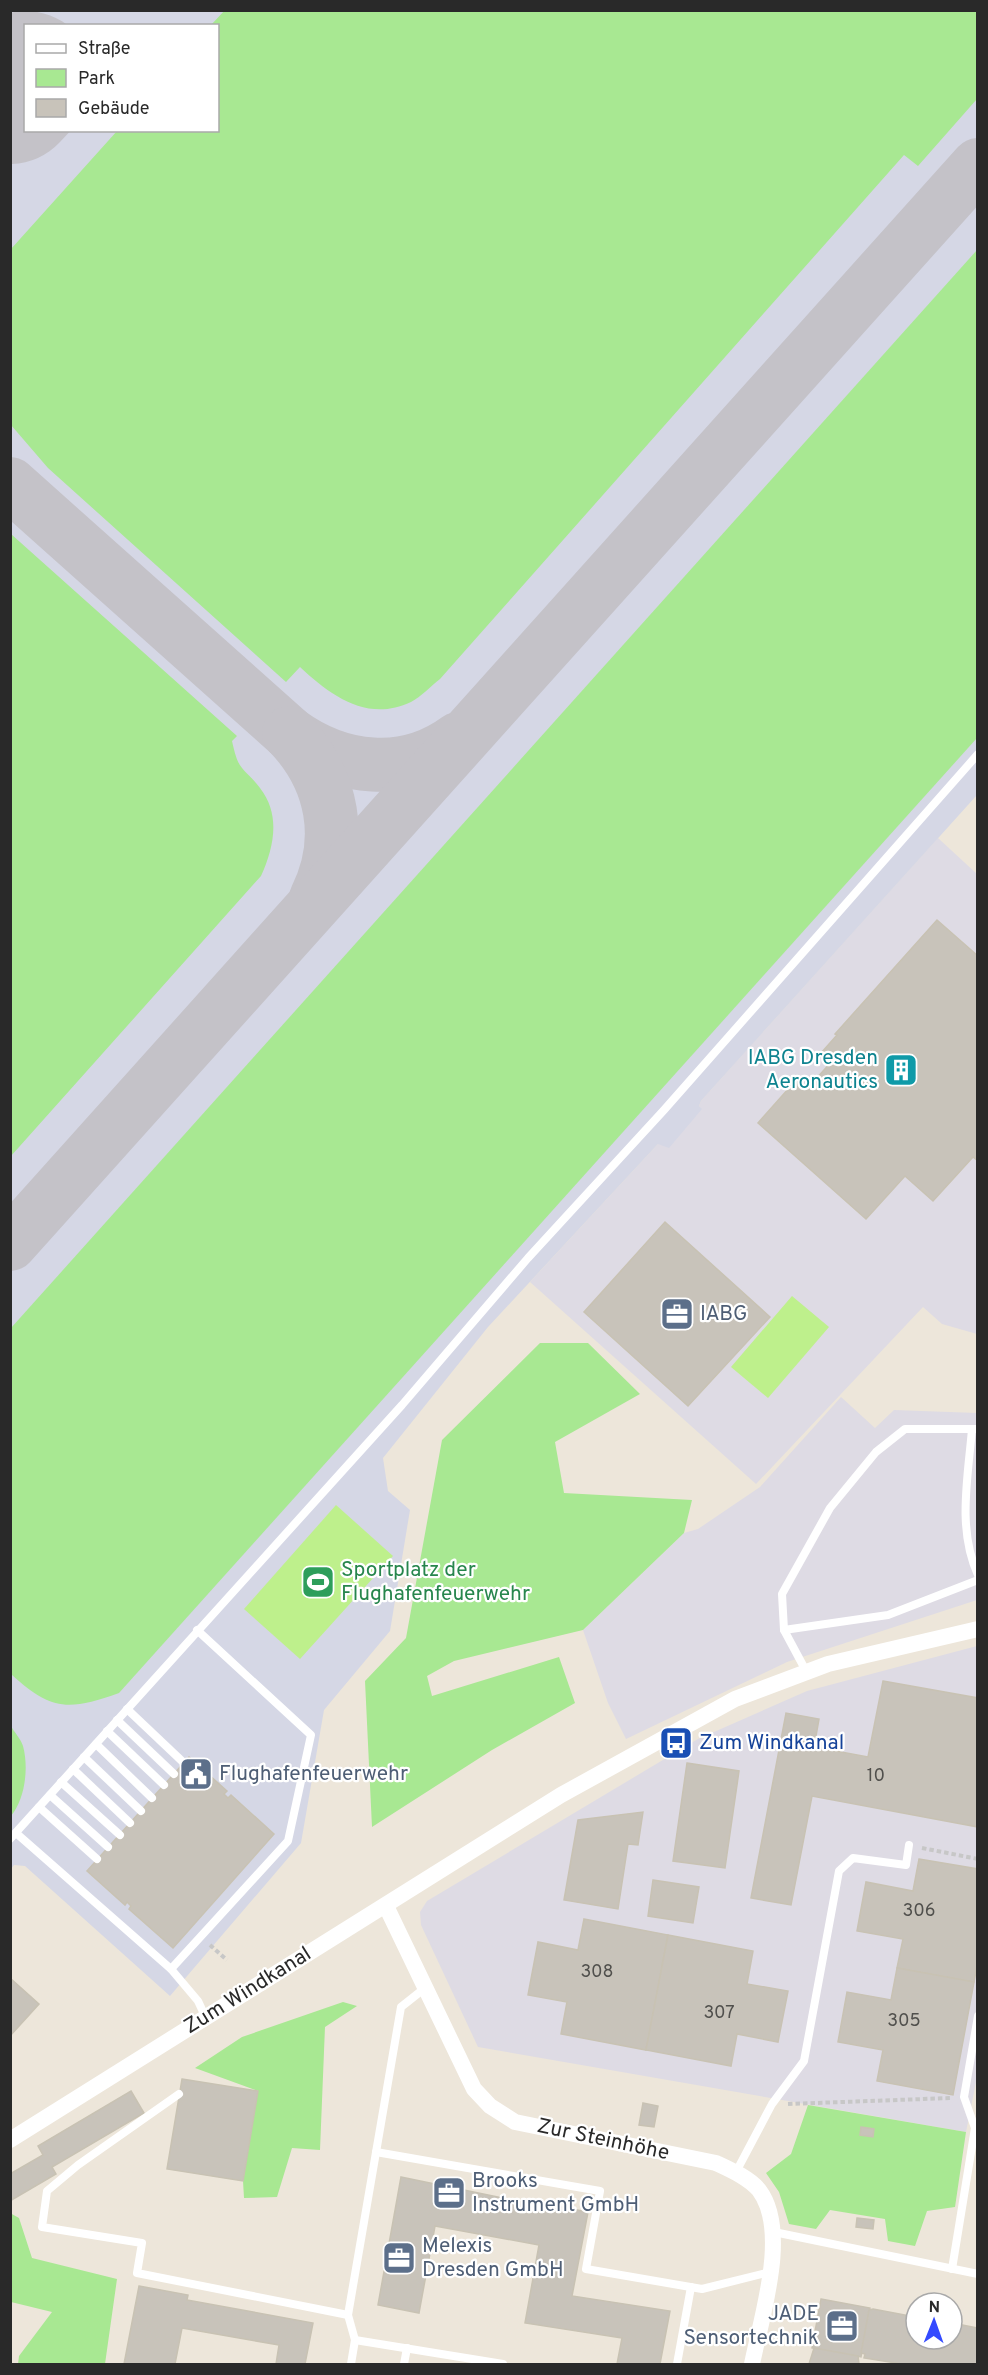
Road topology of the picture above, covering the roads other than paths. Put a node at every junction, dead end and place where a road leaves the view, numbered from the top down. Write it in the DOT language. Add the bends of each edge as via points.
graph roads {
  1 [pos="978,754"];
  2 [pos="975,1429"];
  3 [pos="978,1575"];
  4 [pos="978,1580"];
  5 [pos="978,1629"];
  6 [pos="197,1630"];
  7 [pos="784,1630"];
  8 [pos="806,1671"];
  9 [pos="127,1709"];
  10 [pos="117,1720"];
  11 [pos="107,1731"];
  12 [pos="96,1744"];
  13 [pos="84,1757"];
  14 [pos="184,1763"];
  15 [pos="73,1769"];
  16 [pos="174,1774"];
  17 [pos="62,1782"];
  18 [pos="164,1785"];
  19 [pos="50,1795"];
  20 [pos="152,1798"];
  21 [pos="39,1807"];
  22 [pos="141,1811"];
  23 [pos="130,1823"];
  24 [pos="120,1835"];
  25 [pos="13,1836"];
  26 [pos="909,1845"];
  27 [pos="108,1847"];
  28 [pos="97,1859"];
  29 [pos="386,1906"];
  30 [pos="171,1970"];
  31 [pos="425,1988"];
  32 [pos="205,2016"];
  33 [pos="978,2016"];
  34 [pos="179,2094"];
  35 [pos="10,2140"];
  36 [pos="376,2152"];
  37 [pos="736,2172"];
  38 [pos="774,2232"];
  39 [pos="952,2269"];
  40 [pos="770,2272"];
  41 [pos="978,2274"];
  42 [pos="691,2287"];
  43 [pos="348,2315"];
  44 [pos="355,2340"];
  45 [pos="408,2348"];
  46 [pos="351,2364"];
  47 [pos="404,2364"];
  48 [pos="503,2364"];
  49 [pos="677,2364"];
  50 [pos="752,2364"];
  1 -- 6 [label="lane" via="528,1258 402,1405"];
  2 -- 3 [label="lane" via="965,1530 969,1555"];
  2 -- 7 [label="lane" via="905,1429 876,1452 830,1508 782,1594"];
  4 -- 7 [label="lane" via="888,1615"];
  5 -- 8 [label="street, Zum Windkanal"];
  6 -- 9 [label="lane"];
  6 -- 30 [label="lane" via="311,1735 288,1841"];
  7 -- 8 [label="lane"];
  8 -- 29 [label="street, Zum Windkanal" via="735,1700 581,1783"];
  9 -- 10 [label="lane"];
  9 -- 14 [label="lane"];
  10 -- 11 [label="lane"];
  10 -- 16 [label="lane"];
  11 -- 12 [label="lane"];
  11 -- 18 [label="lane"];
  12 -- 13 [label="lane"];
  12 -- 20 [label="lane"];
  13 -- 15 [label="lane"];
  13 -- 22 [label="lane"];
  15 -- 17 [label="lane"];
  15 -- 23 [label="lane"];
  17 -- 19 [label="lane"];
  17 -- 24 [label="lane"];
  19 -- 21 [label="lane"];
  19 -- 27 [label="lane"];
  21 -- 25 [label="lane"];
  21 -- 28 [label="lane"];
  25 -- 30 [label="lane"];
  26 -- 37 [label="lane" via="906,1865 853,1858 839,1871 804,2061 772,2104"];
  29 -- 31 [label="street, Zur Steinhöhe"];
  29 -- 32 [label="street, Zum Windkanal"];
  30 -- 32 [label="lane" via="198,2001"];
  31 -- 36 [label="lane" via="401,2007"];
  31 -- 37 [label="street, Zur Steinhöhe" via="474,2089 490,2106 515,2122 716,2163"];
  32 -- 35 [label="street, Zum Windkanal"];
  33 -- 39 [label="lane" via="964,2097 975,2128"];
  34 -- 43 [label="lane" via="47,2191 42,2227 142,2243 137,2272"];
  36 -- 42 [label="lane" via="600,2191 586,2269"];
  36 -- 43 [label="lane"];
  37 -- 38 [label="street, Zur Steinhöhe" via="758,2190 770,2211"];
  38 -- 39 [label="lane"];
  38 -- 40 [label="street, Zur Steinhöhe"];
  39 -- 41 [label="lane"];
  40 -- 42 [label="lane" via="702,2289"];
  40 -- 50 [label="street, Zur Steinhöhe"];
  42 -- 49 [label="lane"];
  43 -- 44 [label="lane"];
  44 -- 45 [label="lane"];
  44 -- 46 [label="lane"];
  45 -- 47 [label="lane"];
  45 -- 48 [label="lane"];
}
